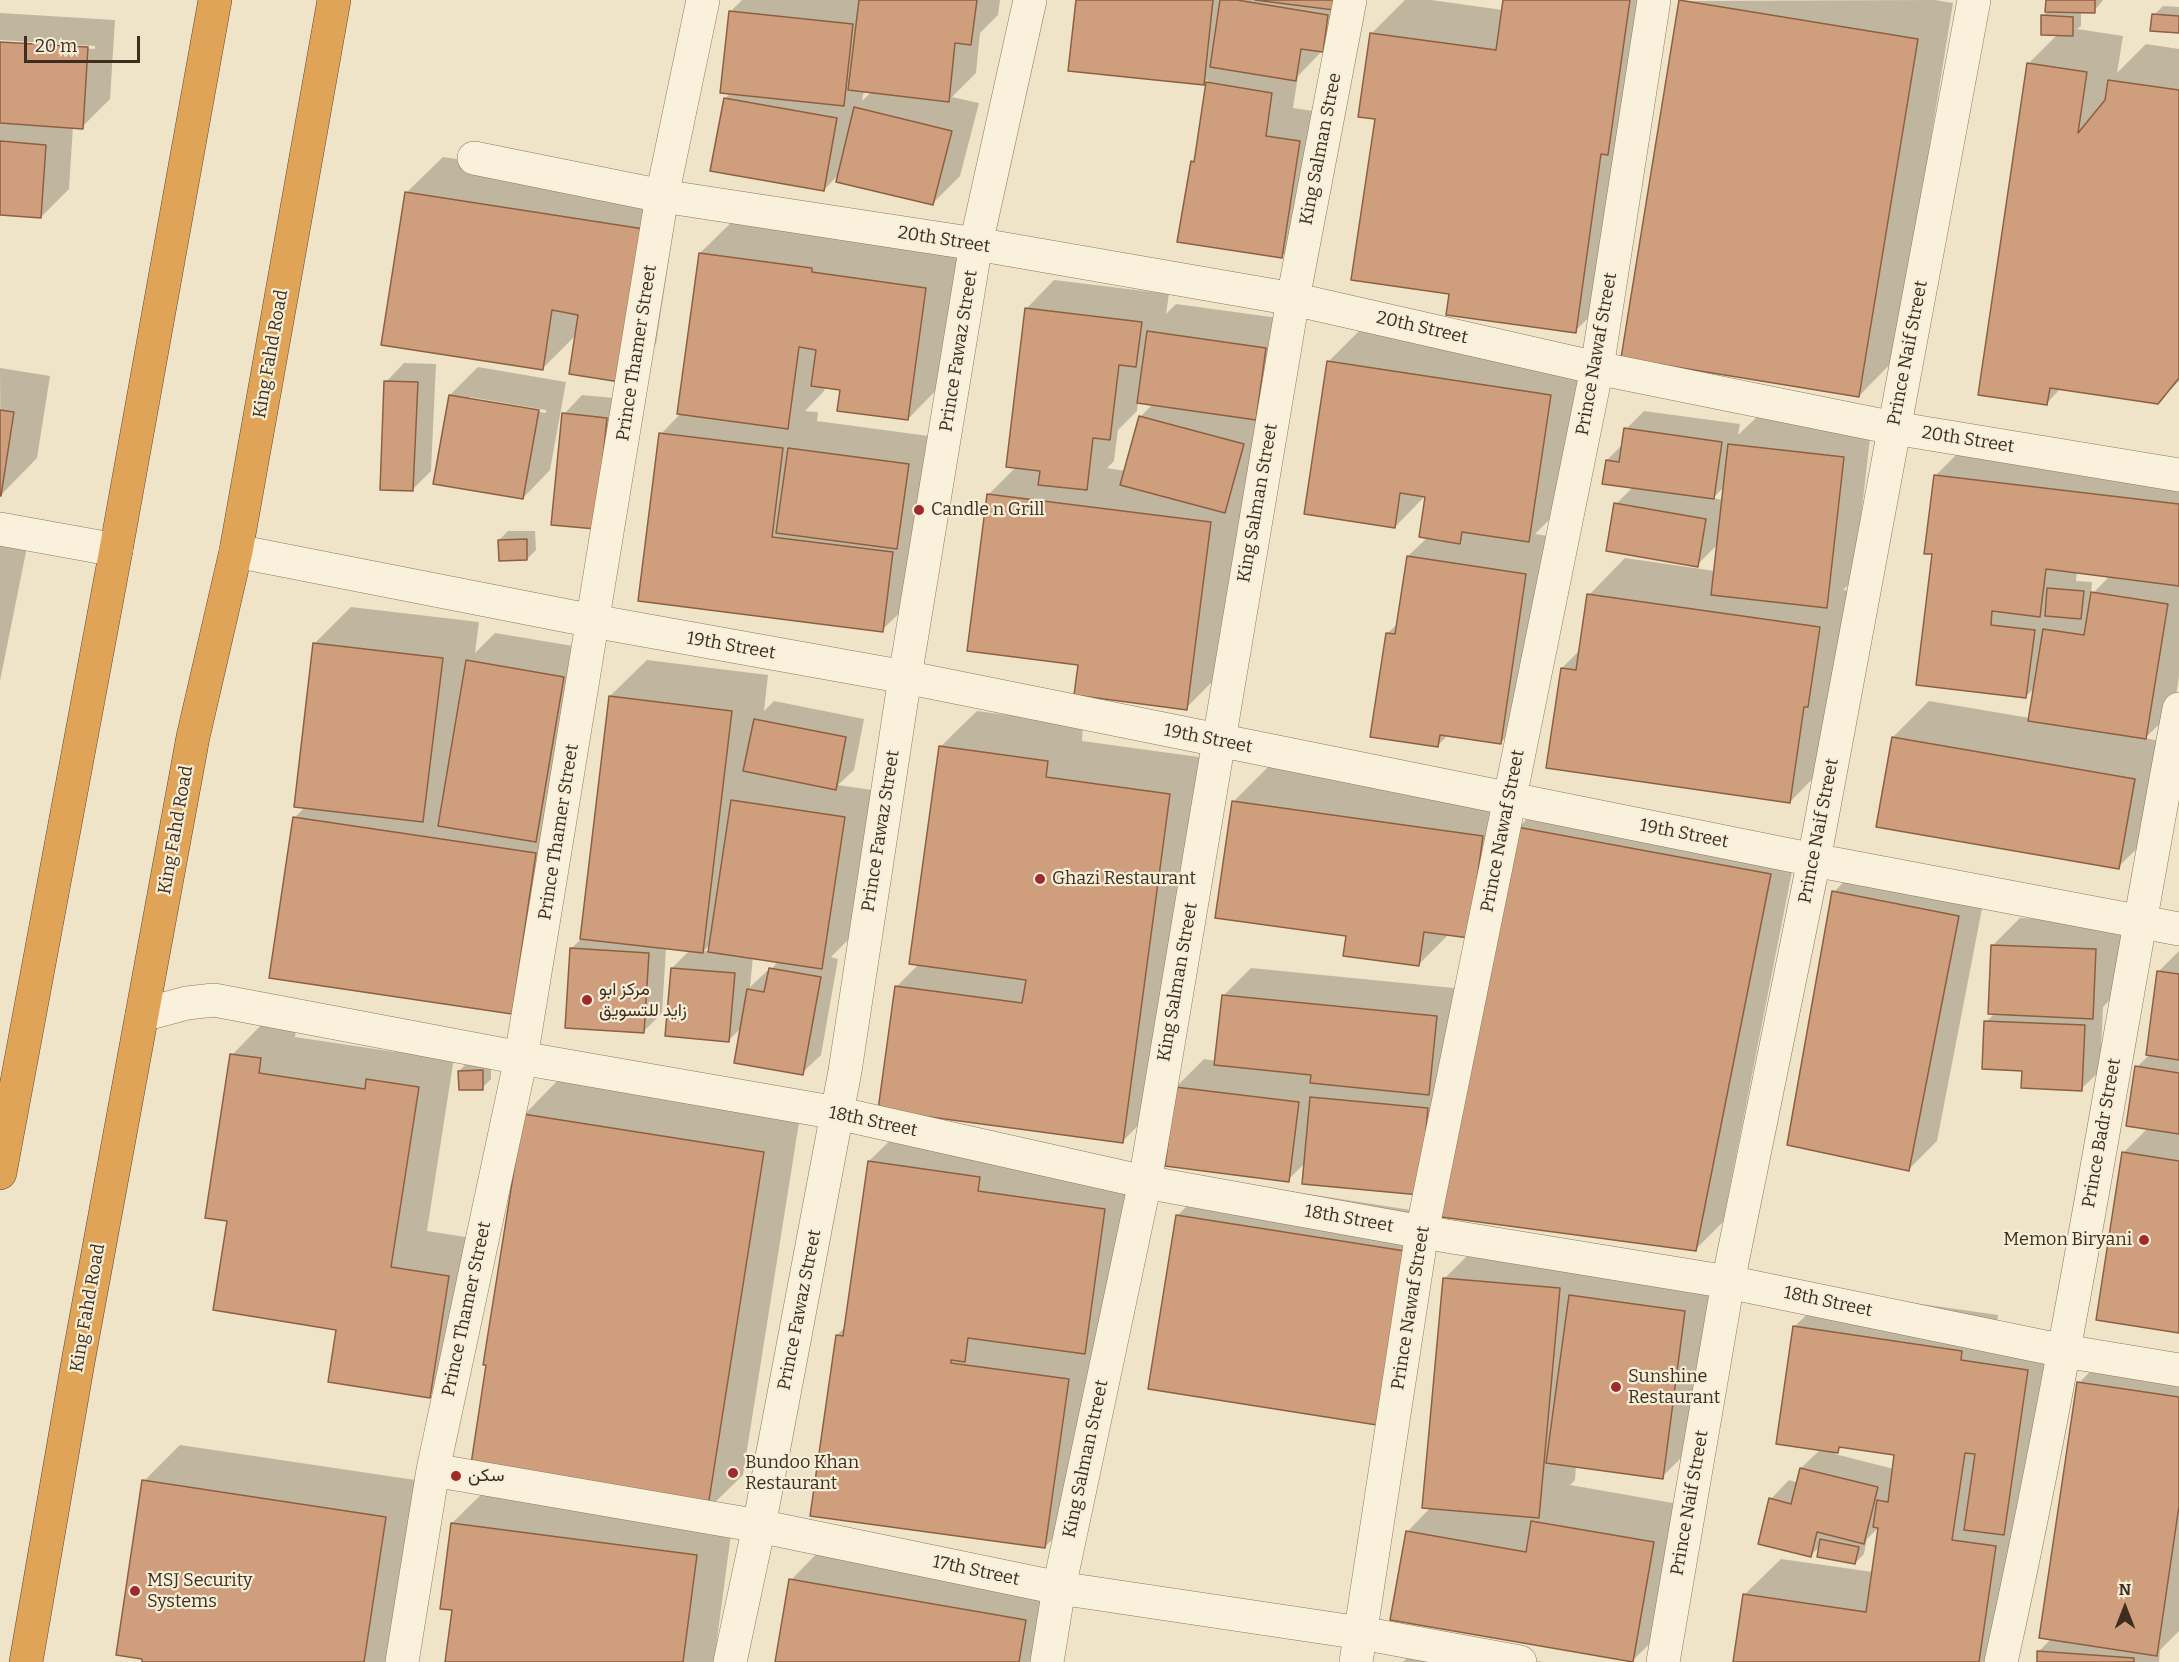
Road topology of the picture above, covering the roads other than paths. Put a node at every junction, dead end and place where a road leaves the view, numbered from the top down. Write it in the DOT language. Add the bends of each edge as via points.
graph roads {
  1 [pos="215,0"];
  2 [pos="334,0"];
  3 [pos="703,0"];
  4 [pos="1029,0"];
  5 [pos="1350,0"];
  6 [pos="1654,0"];
  7 [pos="1967,1"];
  8 [pos="474,158"];
  9 [pos="662,196"];
  10 [pos="976,244"];
  11 [pos="1293,299"];
  12 [pos="1597,368"];
  13 [pos="1894,428"];
  14 [pos="2179,474"];
  15 [pos="0,529"];
  16 [pos="116,550"];
  17 [pos="236,551"];
  18 [pos="593,621"];
  19 [pos="905,677"];
  20 [pos="2179,709"];
  21 [pos="1218,742"];
  22 [pos="1509,799"];
  23 [pos="1814,860"];
  24 [pos="2139,921"];
  25 [pos="2179,929"];
  26 [pos="141,1015"];
  27 [pos="521,1058"];
  28 [pos="837,1113"];
  29 [pos="0,1173"];
  30 [pos="1144,1182"];
  31 [pos="1422,1232"];
  32 [pos="1728,1282"];
  33 [pos="2064,1351"];
  34 [pos="2179,1370"];
  35 [pos="433,1470"];
  36 [pos="759,1526"];
  37 [pos="1059,1588"];
  38 [pos="1358,1648"];
  39 [pos="26,1662"];
  40 [pos="402,1662"];
  41 [pos="730,1662"];
  42 [pos="1047,1662"];
  43 [pos="1520,1662"];
  44 [pos="1663,1662"];
  45 [pos="2001,1662"];
  1 -- 16 [label="highway"];
  2 -- 17 [label="highway, King Fahd Road"];
  3 -- 9 [label="street, Prince Thamer Street"];
  4 -- 10 [label="street, Prince Fawaz Street"];
  5 -- 11 [label="street, King Salman Stree"];
  6 -- 12 [label="street, Prince Nawaf Street"];
  7 -- 13 [label="street, Prince Naif Street"];
  8 -- 9 [label="street, 20th Street"];
  9 -- 10 [label="street, 20th Street"];
  9 -- 18 [label="street, Prince Thamer Street"];
  10 -- 11 [label="street, 20th Street"];
  10 -- 19 [label="street, Prince Fawaz Street"];
  11 -- 12 [label="street, 20th Street"];
  11 -- 21 [label="street, King Salman Street"];
  12 -- 13 [label="street, 20th Street"];
  12 -- 22 [label="street, Prince Nawaf Street"];
  13 -- 14 [label="street, 20th Street"];
  13 -- 23 [label="street, Prince Naif Street"];
  15 -- 16 [label="street"];
  16 -- 29 [label="highway"];
  17 -- 18 [label="street, 19th Street"];
  17 -- 26 [label="highway, King Fahd Road" via="193,737"];
  18 -- 19 [label="street, 19th Street"];
  18 -- 27 [label="street, Prince Thamer Street"];
  19 -- 21 [label="street, 19th Street"];
  19 -- 28 [label="street, Prince Fawaz Street"];
  20 -- 24 [label="street, Prince Badr Street"];
  21 -- 22 [label="street, 19th Street"];
  21 -- 30 [label="street, King Salman Street"];
  22 -- 23 [label="street, 19th Street"];
  22 -- 31 [label="street, Prince Nawaf Street"];
  23 -- 24 [label="street, 19th Street"];
  23 -- 32 [label="street, Prince Naif Street"];
  24 -- 25 [label="street, 19th Street"];
  24 -- 33 [label="street, Prince Badr Street"];
  26 -- 27 [label="street, 18th Street" via="214,1000"];
  26 -- 39 [label="highway, King Fahd Road"];
  27 -- 28 [label="street, 18th Street"];
  27 -- 35 [label="street, Prince Thamer Street"];
  28 -- 30 [label="street, 18th Street"];
  28 -- 36 [label="street, Prince Fawaz Street"];
  30 -- 31 [label="street, 18th Street"];
  30 -- 37 [label="street, King Salman Street"];
  31 -- 32 [label="street, 18th Street"];
  31 -- 38 [label="street, Prince Nawaf Street"];
  32 -- 33 [label="street, 18th Street"];
  32 -- 44 [label="street, Prince Naif Street"];
  33 -- 34 [label="street, 18th Street"];
  33 -- 45 [label="street, Prince Badr Street"];
  35 -- 36 [label="street, 17th Street"];
  35 -- 40 [label="street, Prince Thamer Street"];
  36 -- 37 [label="street, 17th Street"];
  36 -- 41 [label="street, Prince Fawaz Street"];
  37 -- 38 [label="street, 17th Street"];
  37 -- 42 [label="street, King Salman Street"];
  38 -- 43 [label="street, 17th Street"];
}
